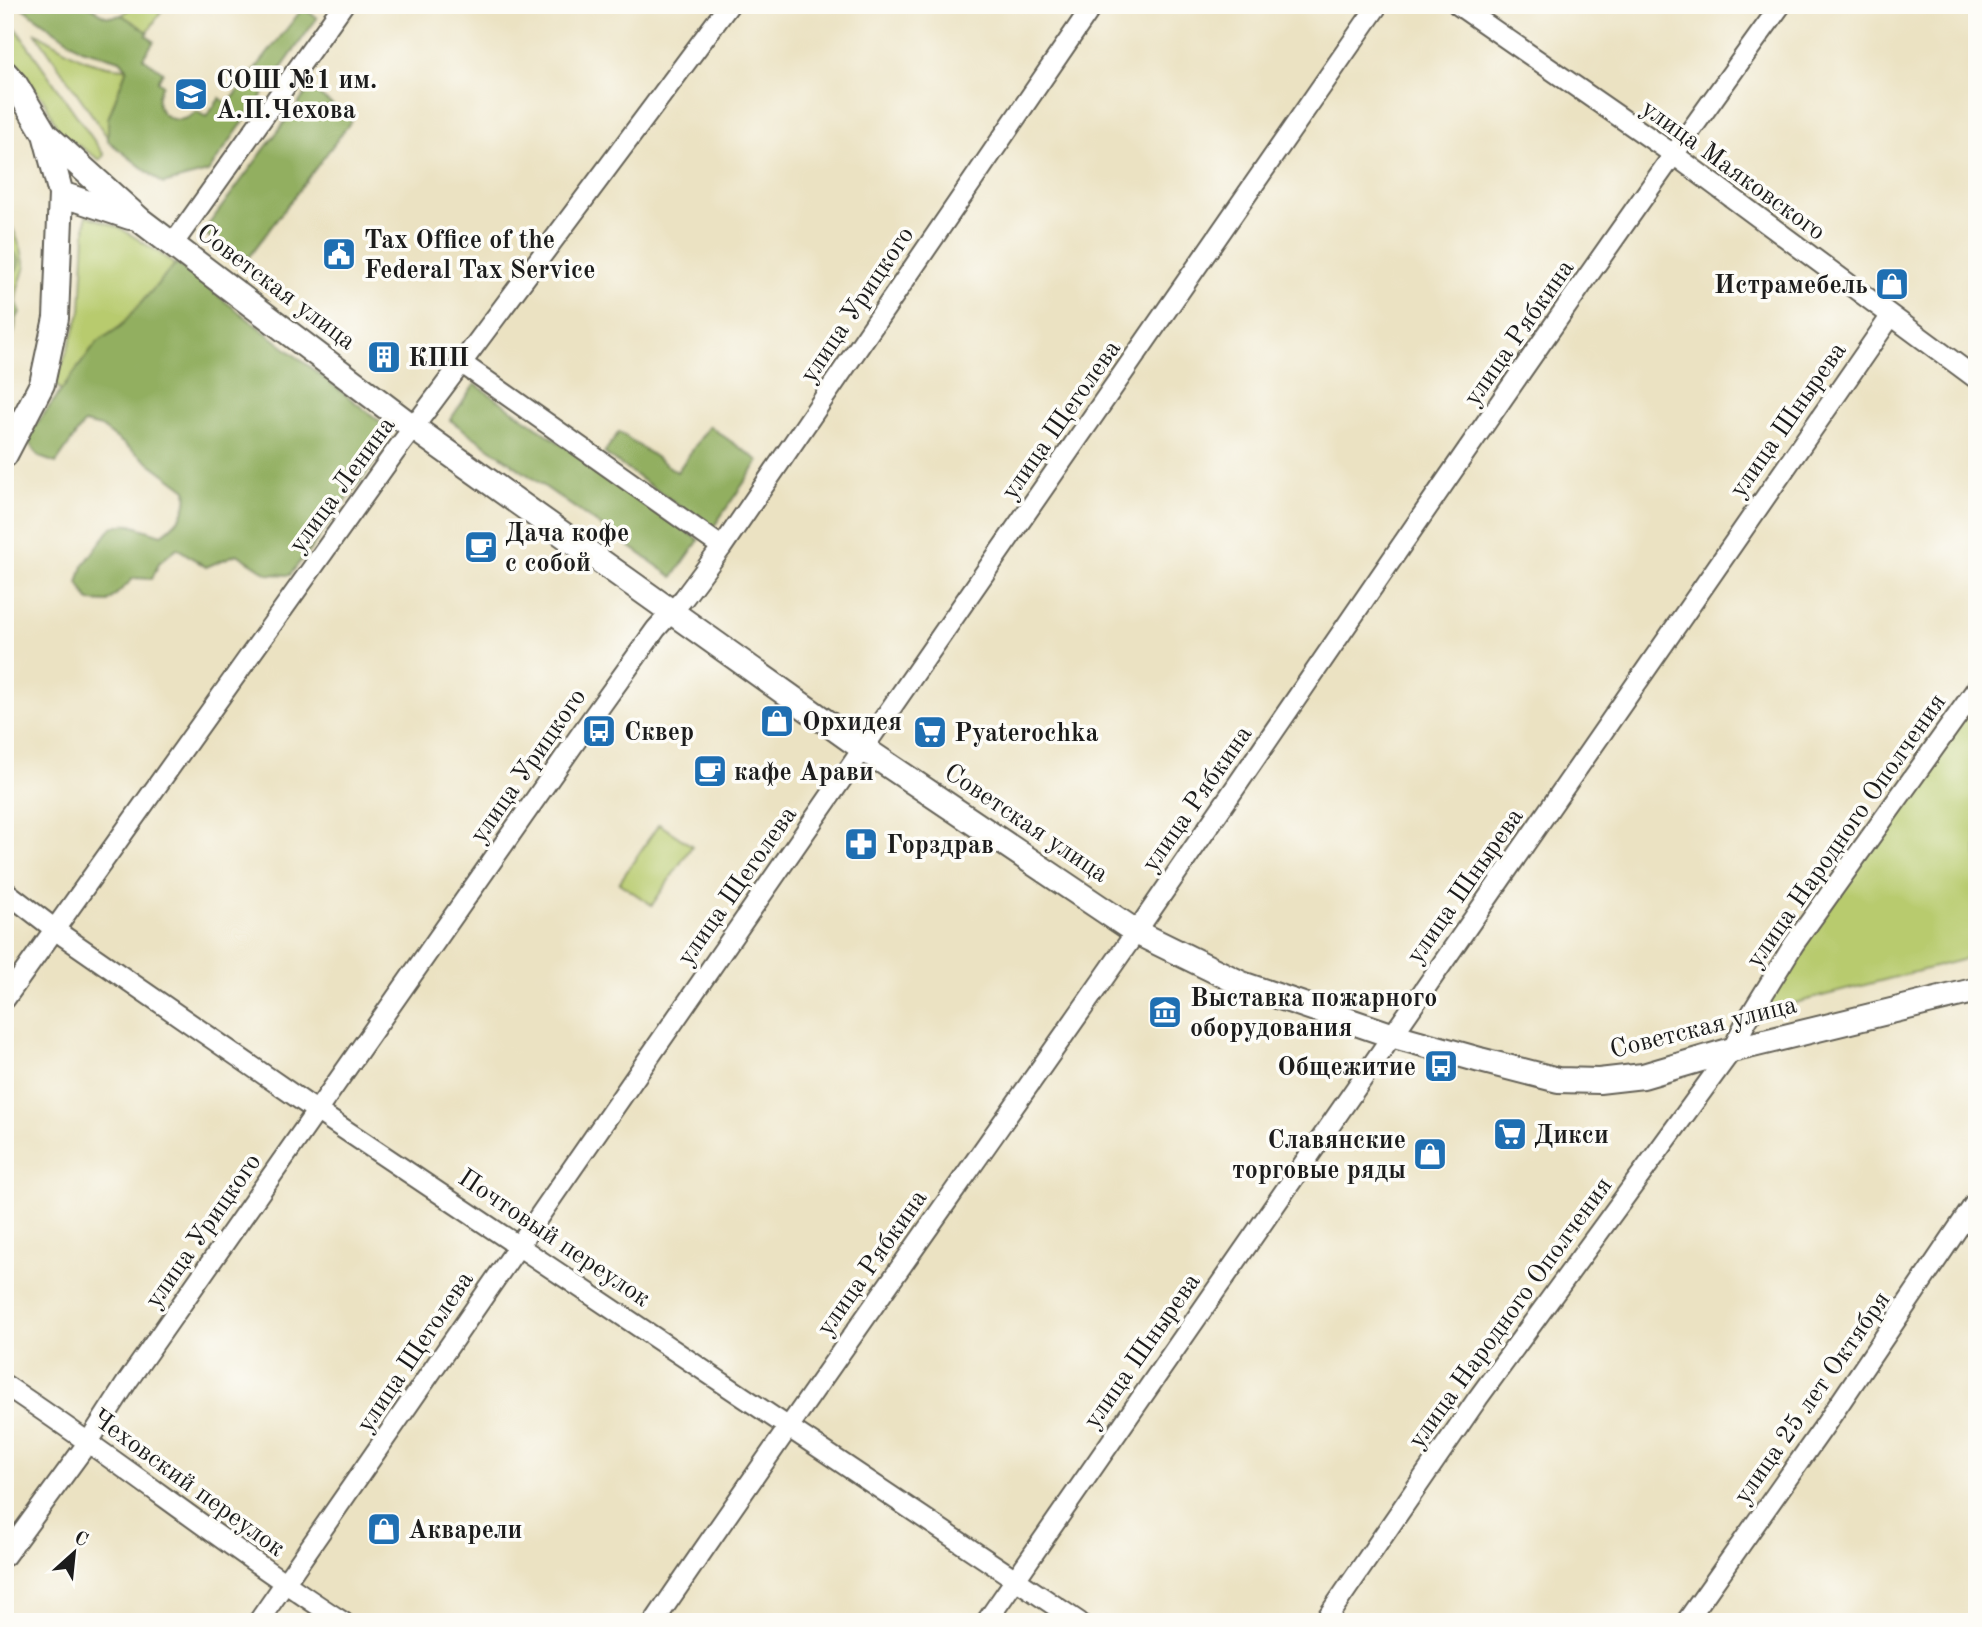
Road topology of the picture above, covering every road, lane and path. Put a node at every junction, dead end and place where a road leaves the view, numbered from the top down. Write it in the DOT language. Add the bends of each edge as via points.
graph roads {
  1 [pos="343,5"];
  2 [pos="729,5"];
  3 [pos="1093,5"];
  4 [pos="1378,5"];
  5 [pos="1458,5"];
  6 [pos="1781,5"];
  7 [pos="5,73"];
  8 [pos="46,134"];
  9 [pos="1673,154"];
  10 [pos="61,194"];
  11 [pos="141,220"];
  12 [pos="173,244"];
  13 [pos="1891,316"];
  14 [pos="463,364"];
  15 [pos="1977,379"];
  16 [pos="414,428"];
  17 [pos="5,455"];
  18 [pos="722,547"];
  19 [pos="671,612"];
  20 [pos="1977,688"];
  21 [pos="863,747"];
  22 [pos="5,891"];
  23 [pos="55,929"];
  24 [pos="1136,932"];
  25 [pos="1977,990"];
  26 [pos="5,999"];
  27 [pos="1391,1035"];
  28 [pos="1732,1050"];
  29 [pos="318,1111"];
  30 [pos="1977,1200"];
  31 [pos="519,1245"];
  32 [pos="5,1385"];
  33 [pos="788,1425"];
  34 [pos="89,1441"];
  35 [pos="5,1556"];
  36 [pos="1015,1579"];
  37 [pos="286,1584"];
  38 [pos="258,1622"];
  39 [pos="343,1622"];
  40 [pos="654,1622"];
  41 [pos="986,1622"];
  42 [pos="1079,1622"];
  43 [pos="1324,1622"];
  44 [pos="1686,1622"];
  1 -- 12 [label="street"];
  2 -- 14 [label="street, улица Ленина"];
  3 -- 18 [label="street, улица Урицкого"];
  4 -- 21 [label="street, улица Щеголева"];
  5 -- 9 [label="street, улица Маяковского"];
  6 -- 9 [label="street, улица Рябкина"];
  7 -- 8 [label="main road, Советская улица"];
  8 -- 10 [label="main road"];
  8 -- 11 [label="main road, Советская улица"];
  9 -- 13 [label="street, улица Маяковского"];
  9 -- 24 [label="street, улица Рябкина"];
  10 -- 11 [label="main road, Советская улица"];
  10 -- 17 [label="main road" via="56,318 42,384"];
  11 -- 12 [label="main road, Советская улица"];
  12 -- 16 [label="main road, Советская улица"];
  13 -- 15 [label="street, улица Маяковского"];
  13 -- 27 [label="street, улица Шнырева"];
  14 -- 16 [label="street, улица Ленина"];
  14 -- 18 [label="street"];
  16 -- 19 [label="main road, Советская улица"];
  16 -- 23 [label="street, улица Ленина"];
  18 -- 19 [label="street, улица Урицкого"];
  19 -- 21 [label="main road, Советская улица"];
  19 -- 29 [label="street, улица Урицкого"];
  20 -- 28 [label="street, улица Народного Ополчения" via="1794,944"];
  21 -- 24 [label="main road, Советская улица"];
  21 -- 31 [label="street, улица Щеголева"];
  22 -- 23 [label="street, Почтовый переулок"];
  23 -- 26 [label="street, улица Ленина"];
  23 -- 29 [label="street, Почтовый переулок"];
  24 -- 27 [label="main road, Советская улица" via="1242,984"];
  24 -- 33 [label="street, улица Рябкина"];
  25 -- 28 [label="main road, Советская улица"];
  27 -- 28 [label="main road, Советская улица" via="1558,1080 1643,1076"];
  27 -- 36 [label="street, улица Шнырева"];
  28 -- 43 [label="street, улица Народного Ополчения" via="1478,1398"];
  29 -- 31 [label="street, Почтовый переулок"];
  29 -- 34 [label="street, улица Урицкого"];
  30 -- 44 [label="street, улица 25 лет Октября"];
  31 -- 33 [label="street, Почтовый переулок"];
  31 -- 37 [label="street, улица Щеголева"];
  32 -- 34 [label="street, Чеховский переулок"];
  33 -- 36 [label="street, Почтовый переулок"];
  33 -- 40 [label="street, улица Рябкина"];
  34 -- 35 [label="street, улица Урицкого"];
  34 -- 37 [label="street, Чеховский переулок"];
  36 -- 41 [label="street, улица Шнырева"];
  36 -- 42 [label="street, Почтовый переулок"];
  37 -- 38 [label="street, улица Щеголева"];
  37 -- 39 [label="street, Чеховский переулок"];
}
